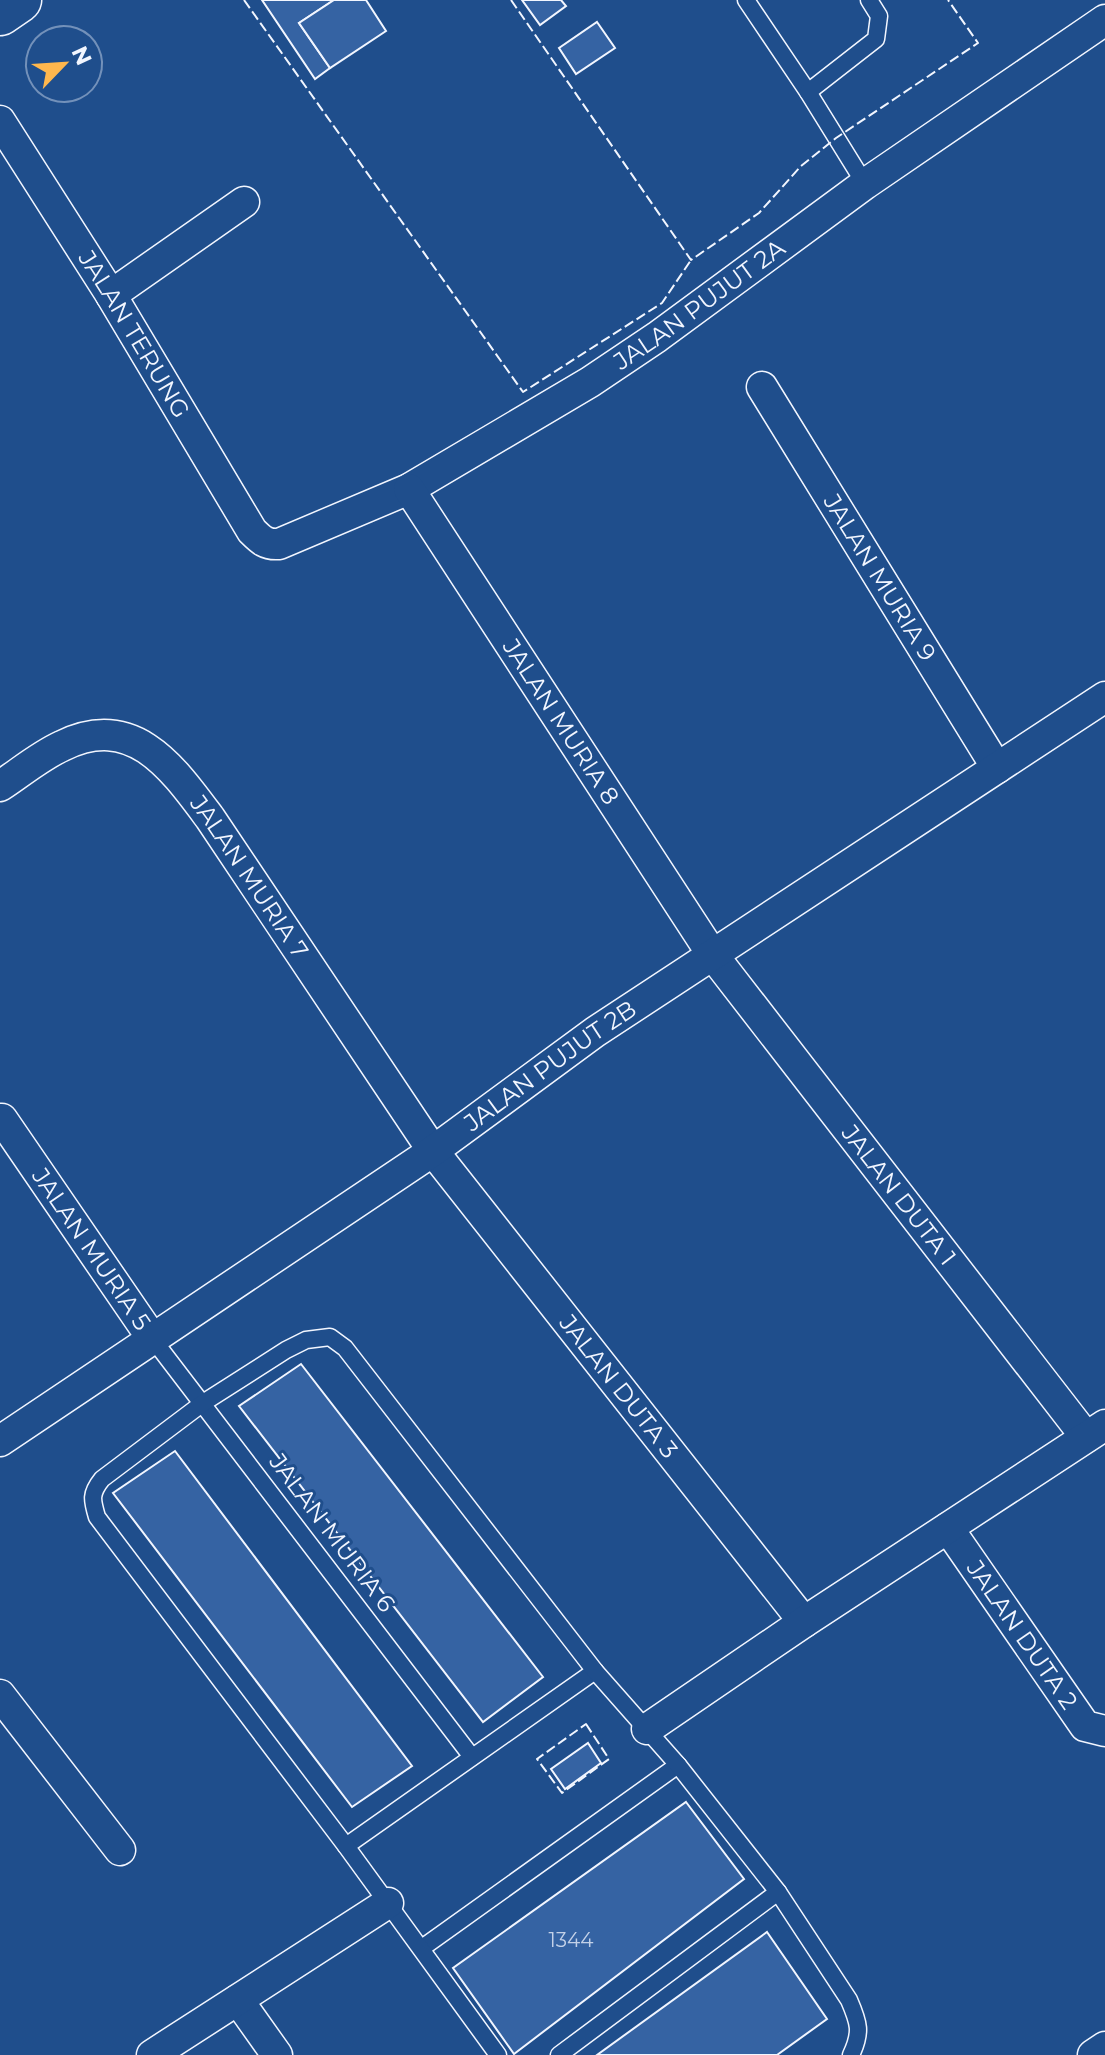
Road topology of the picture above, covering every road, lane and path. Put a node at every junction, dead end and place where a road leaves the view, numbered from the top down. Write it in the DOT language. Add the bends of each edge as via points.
graph roads {
  1 [pos="19,0"];
  2 [pos="746,0"];
  3 [pos="869,0"];
  4 [pos="0,13"];
  5 [pos="1105,20"];
  6 [pos="808,92"];
  7 [pos="0,121"];
  8 [pos="865,184"];
  9 [pos="244,202"];
  10 [pos="111,295"];
  11 [pos="762,387"];
  12 [pos="409,489"];
  13 [pos="269,544"];
  14 [pos="1105,697"];
  15 [pos="997,768"];
  16 [pos="0,786"];
  17 [pos="712,954"];
  18 [pos="2,1119"];
  19 [pos="433,1151"];
  20 [pos="152,1338"];
  21 [pos="203,1403"];
  22 [pos="1096,1431"];
  23 [pos="0,1441"];
  24 [pos="948,1528"];
  25 [pos="804,1622"];
  26 [pos="595,1671"];
  27 [pos="0,1695"];
  28 [pos="647,1729"];
  29 [pos="1105,1731"];
  30 [pos="472,1757"];
  31 [pos="678,1765"];
  32 [pos="346,1846"];
  33 [pos="120,1850"];
  34 [pos="778,1892"];
  35 [pos="388,1903"];
  36 [pos="422,1948"];
  37 [pos="238,2000"];
  38 [pos="1105,2047"];
  39 [pos="152,2055"];
  40 [pos="277,2055"];
  41 [pos="498,2055"];
  42 [pos="559,2055"];
  43 [pos="851,2055"];
  44 [pos="1093,2055"];
  1 -- 4 [label="highway"];
  2 -- 6 [label="lane"];
  3 -- 6 [label="lane" via="879,16 876,39"];
  5 -- 8 [label="street, JALAN PUJUT 2A"];
  6 -- 8 [label="lane"];
  7 -- 10 [label="street, JALAN TERUNG"];
  8 -- 12 [label="street, JALAN PUJUT 2A" via="590,382"];
  9 -- 10 [label="street"];
  10 -- 13 [label="street, JALAN TERUNG" via="252,531"];
  11 -- 15 [label="street, JALAN MURIA 9"];
  12 -- 13 [label="street, JALAN PUJUT 2A" via="287,542"];
  12 -- 17 [label="street, JALAN MURIA 8"];
  14 -- 15 [label="street, JALAN PUJUT 2B"];
  15 -- 17 [label="street, JALAN PUJUT 2B"];
  16 -- 19 [label="street, JALAN MURIA 7" via="61,746 93,735 127,738 159,756 210,818"];
  17 -- 19 [label="street, JALAN PUJUT 2B"];
  17 -- 22 [label="street, JALAN DUTA 1"];
  18 -- 20 [label="street, JALAN MURIA 5"];
  19 -- 20 [label="street, JALAN PUJUT 2B"];
  19 -- 25 [label="street, JALAN DUTA 3"];
  20 -- 21 [label="lane, JALAN MURIA 6"];
  20 -- 23 [label="street, JALAN PUJUT 2B"];
  21 -- 26 [label="lane" via="306,1340 330,1337 345,1348"];
  21 -- 30 [label="lane, JALAN MURIA 6"];
  21 -- 32 [label="lane" via="102,1479 92,1499 97,1517"];
  22 -- 24 [label="street"];
  24 -- 25 [label="street"];
  24 -- 29 [label="street, JALAN DUTA 2" via="1085,1726"];
  25 -- 28 [label="street"];
  26 -- 28 [label="lane"];
  26 -- 30 [label="lane"];
  27 -- 33 [label="street"];
  28 -- 31 [label="lane"];
  30 -- 32 [label="lane"];
  31 -- 34 [label="lane"];
  31 -- 36 [label="lane"];
  32 -- 35 [label="lane"];
  34 -- 42 [label="lane"];
  34 -- 43 [label="lane" via="849,2000 859,2037"];
  35 -- 36 [label="lane"];
  35 -- 37 [label="street"];
  36 -- 41 [label="lane"];
  37 -- 39 [label="street"];
  37 -- 40 [label="street"];
  38 -- 44 [label="street"];
}
